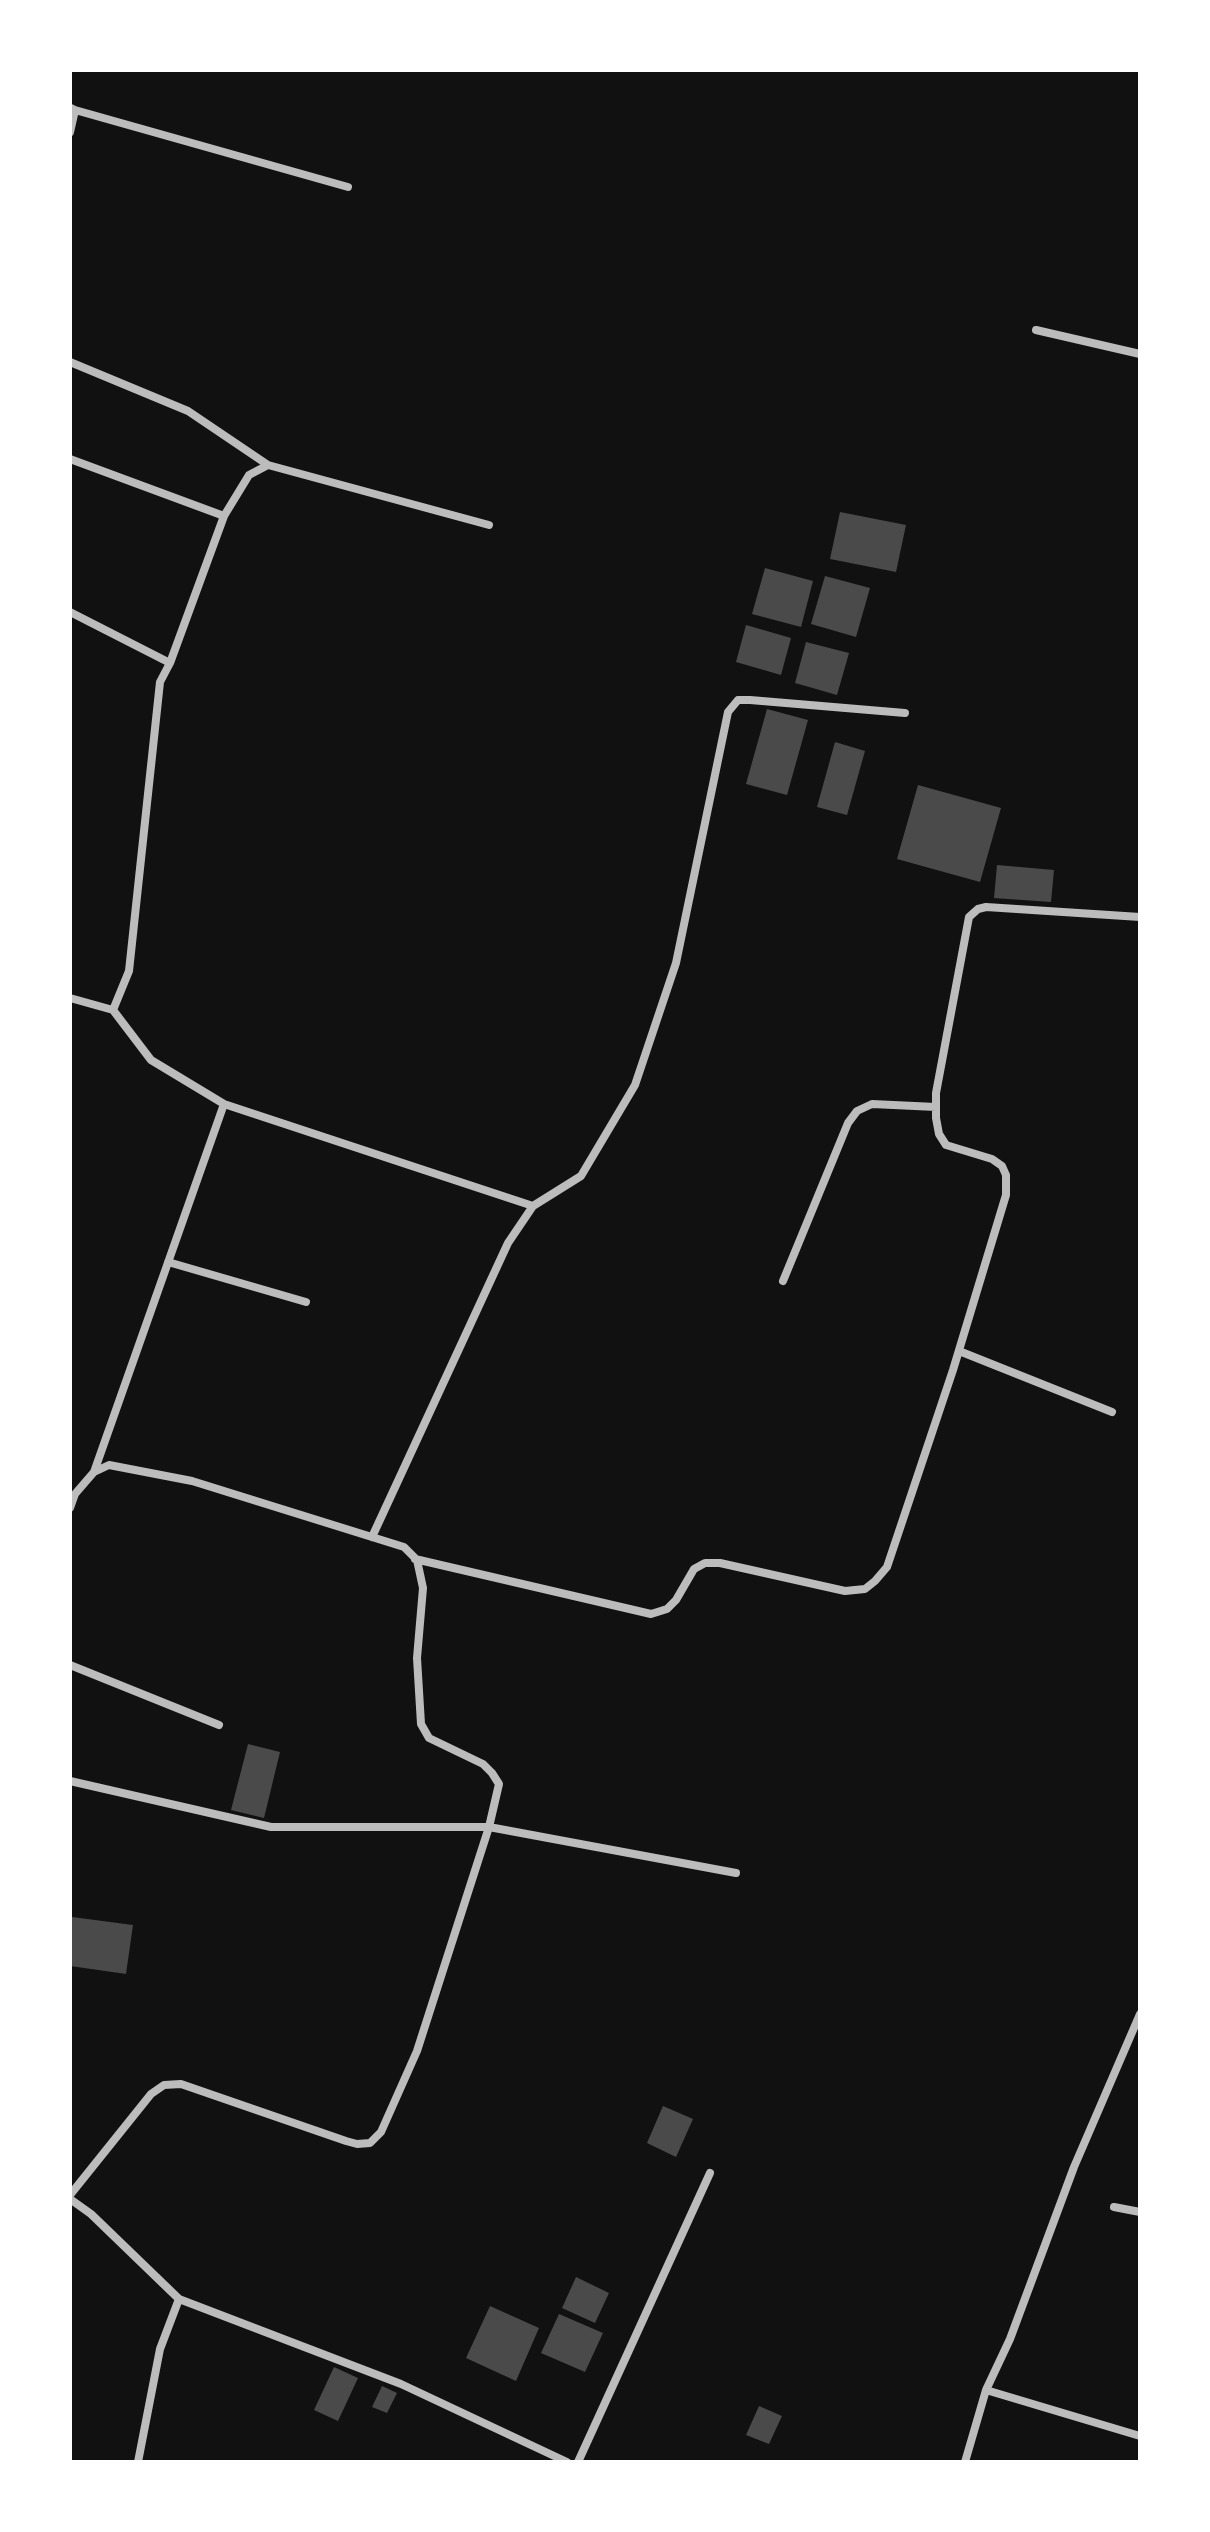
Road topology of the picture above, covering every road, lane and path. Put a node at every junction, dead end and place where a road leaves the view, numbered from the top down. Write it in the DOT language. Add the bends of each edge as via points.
graph roads {
  1 [pos="72,108"];
  2 [pos="70,132"];
  3 [pos="348,187"];
  4 [pos="1036,330"];
  5 [pos="1140,354"];
  6 [pos="70,362"];
  7 [pos="70,459"];
  8 [pos="268,465"];
  9 [pos="224,516"];
  10 [pos="489,525"];
  11 [pos="70,612"];
  12 [pos="170,663"];
  13 [pos="905,713"];
  14 [pos="1140,917"];
  15 [pos="70,998"];
  16 [pos="113,1010"];
  17 [pos="224,1104"];
  18 [pos="936,1107"];
  19 [pos="533,1206"];
  20 [pos="168,1262"];
  21 [pos="783,1281"];
  22 [pos="306,1302"];
  23 [pos="959,1351"];
  24 [pos="1112,1412"];
  25 [pos="94,1472"];
  26 [pos="70,1508"];
  27 [pos="372,1537"];
  28 [pos="415,1559"];
  29 [pos="70,1665"];
  30 [pos="219,1725"];
  31 [pos="70,1781"];
  32 [pos="489,1827"];
  33 [pos="736,1873"];
  34 [pos="1140,2014"];
  35 [pos="710,2173"];
  36 [pos="70,2197"];
  37 [pos="1114,2207"];
  38 [pos="1140,2212"];
  39 [pos="179,2299"];
  40 [pos="986,2390"];
  41 [pos="1140,2436"];
  42 [pos="138,2462"];
  43 [pos="567,2462"];
  44 [pos="578,2462"];
  45 [pos="965,2462"];
  1 -- 2 [label="street"];
  1 -- 3 [label="street"];
  4 -- 5 [label="street"];
  6 -- 8 [label="street" via="188,411"];
  7 -- 9 [label="street"];
  8 -- 9 [label="street" via="249,475"];
  8 -- 10 [label="street"];
  9 -- 12 [label="street"];
  11 -- 12 [label="street"];
  12 -- 16 [label="street" via="160,682 129,971"];
  13 -- 19 [label="street" via="750,700 738,700 728,712 676,963 635,1085 581,1176"];
  14 -- 18 [label="street" via="986,907 969,917"];
  15 -- 16 [label="street"];
  16 -- 17 [label="street" via="151,1060"];
  17 -- 19 [label="street"];
  17 -- 20 [label="street"];
  18 -- 21 [label="street" via="872,1104 857,1111"];
  18 -- 23 [label="street" via="946,1145 992,1159 1006,1175 1006,1195"];
  19 -- 27 [label="street" via="508,1243"];
  20 -- 22 [label="street"];
  20 -- 25 [label="street"];
  23 -- 24 [label="street"];
  23 -- 28 [label="street" via="887,1567 865,1589 845,1591 705,1563 694,1569 667,1609 651,1614"];
  25 -- 26 [label="street"];
  25 -- 27 [label="street" via="109,1465 192,1481"];
  27 -- 28 [label="street" via="404,1547"];
  28 -- 32 [label="street" via="423,1588 417,1658 421,1724 429,1738 492,1773 499,1784"];
  29 -- 30 [label="street"];
  31 -- 32 [label="street" via="271,1827"];
  32 -- 33 [label="street"];
  32 -- 36 [label="street" via="417,2051 381,2132 370,2143 346,2141 181,2084 164,2085 151,2094"];
  34 -- 40 [label="street"];
  35 -- 44 [label="street"];
  36 -- 39 [label="street"];
  37 -- 38 [label="street"];
  39 -- 42 [label="street" via="160,2349"];
  39 -- 43 [label="street" via="401,2384"];
  40 -- 41 [label="street"];
  40 -- 45 [label="street"];
}
